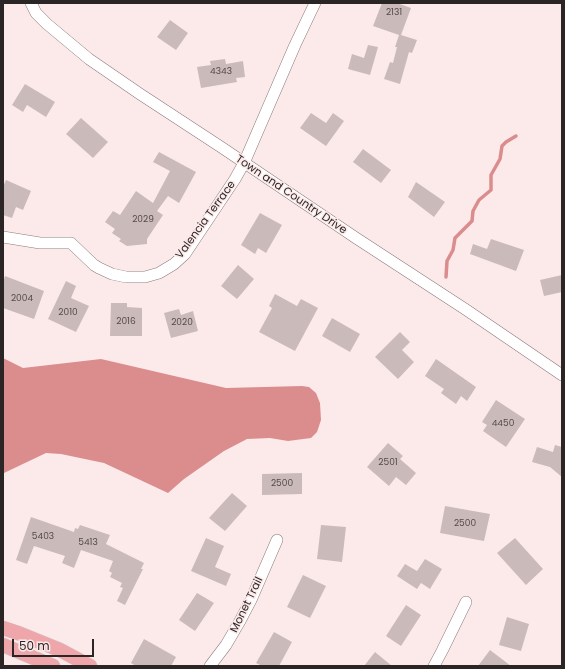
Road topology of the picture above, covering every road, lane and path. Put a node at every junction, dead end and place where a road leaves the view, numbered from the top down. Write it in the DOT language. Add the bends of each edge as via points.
graph roads {
  1 [pos="31,3"];
  2 [pos="315,3"];
  3 [pos="244,163"];
  4 [pos="3,237"];
  5 [pos="562,375"];
  6 [pos="277,540"];
  7 [pos="466,602"];
  8 [pos="3,628"];
  9 [pos="3,645"];
  10 [pos="53,666"];
  11 [pos="90,666"];
  12 [pos="210,666"];
  13 [pos="434,666"];
  1 -- 3 [label="street, Town and Country Drive" via="36,13 47,24 89,59"];
  2 -- 3 [label="street, Valencia Terrace"];
  3 -- 4 [label="street, Valencia Terrace" via="184,254 174,264 146,277 112,274 94,265 71,243 40,243"];
  3 -- 5 [label="street, Town and Country Drive"];
  6 -- 12 [label="street, Monet Trail" via="240,621"];
  7 -- 13 [label="street"];
  8 -- 11 [label="main road" via="60,650"];
  9 -- 10 [label="main road"];
}
